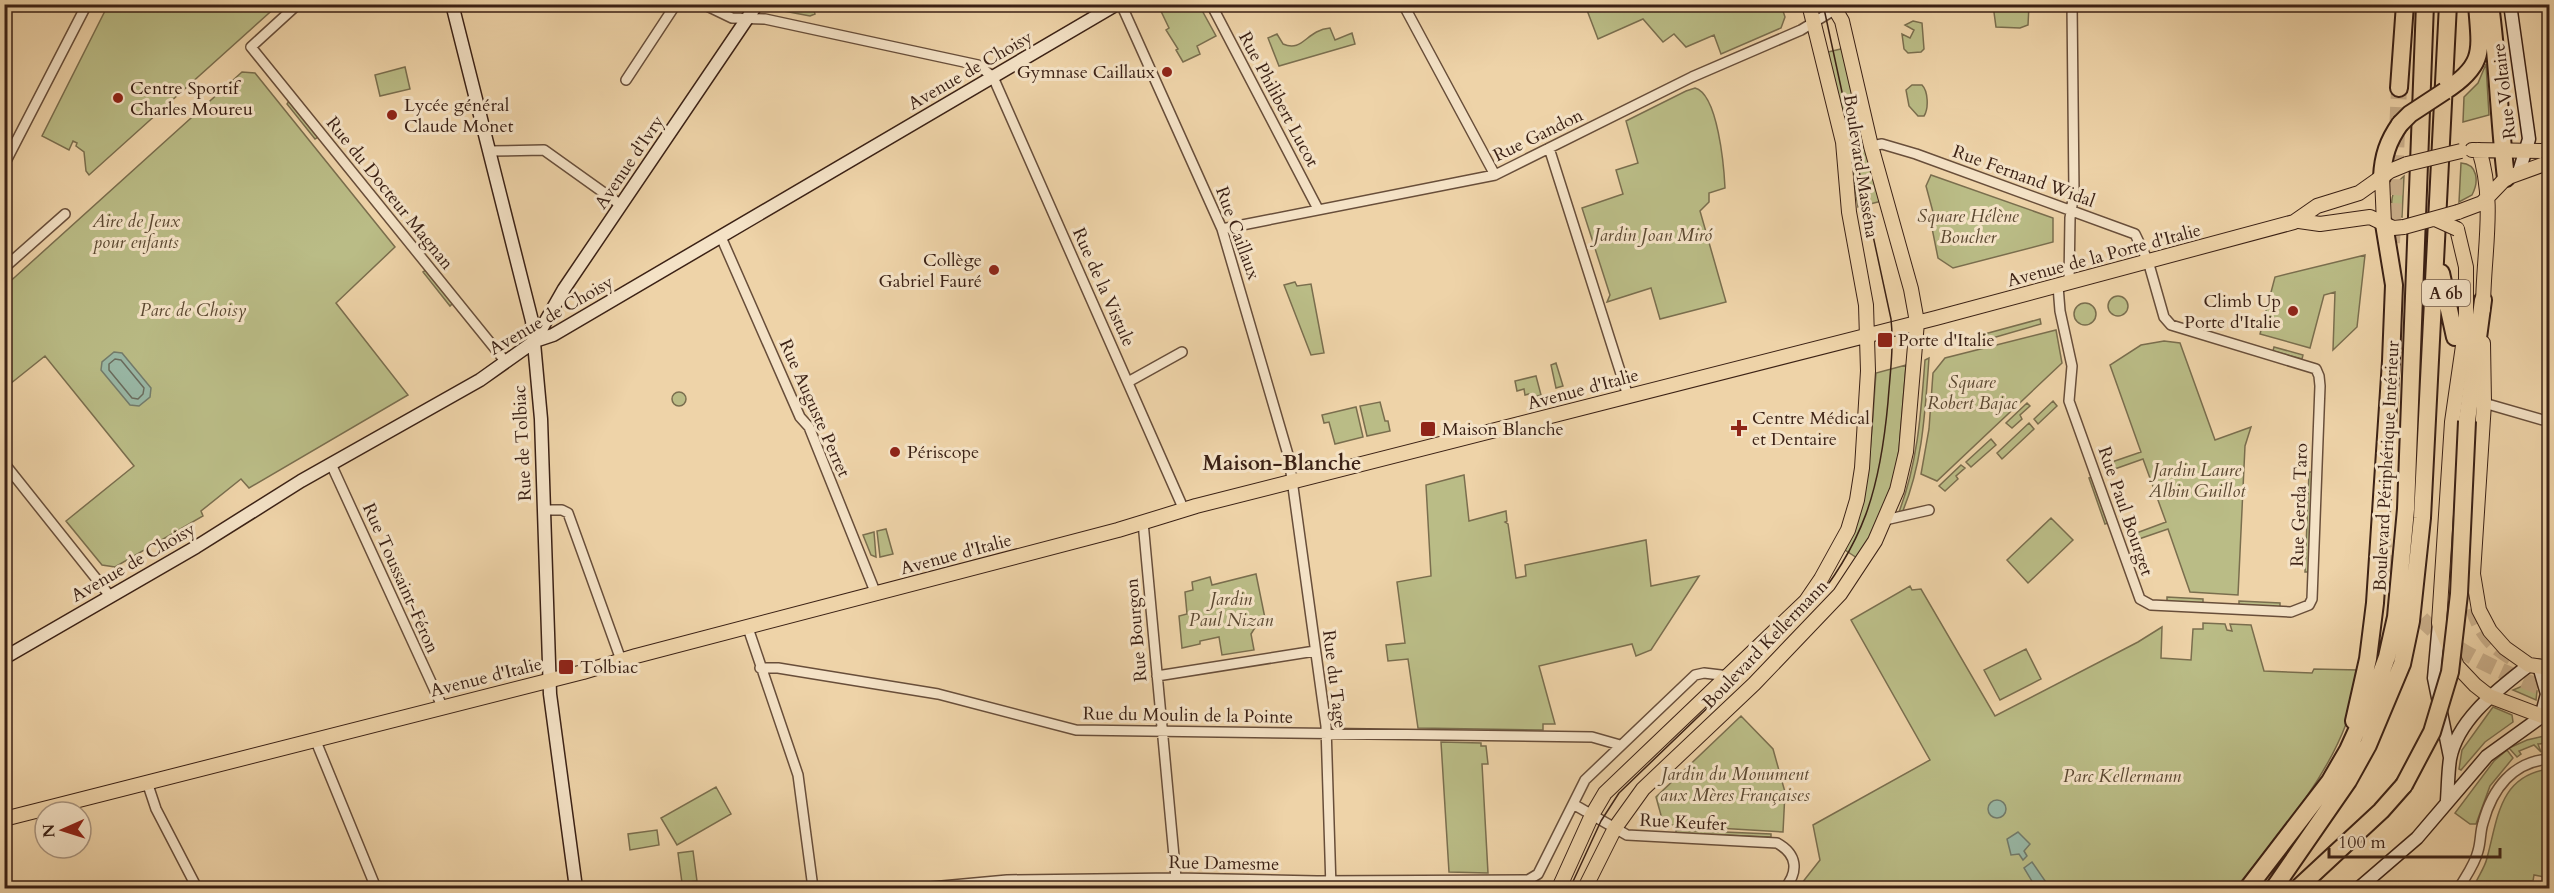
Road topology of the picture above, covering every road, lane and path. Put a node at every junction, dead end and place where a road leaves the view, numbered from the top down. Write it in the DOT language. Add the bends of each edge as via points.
graph roads {
  1 [pos="87,4"];
  2 [pos="298,4"];
  3 [pos="452,4"];
  4 [pos="676,4"];
  5 [pos="703,4"];
  6 [pos="757,4"];
  7 [pos="1119,4"];
  8 [pos="1211,4"];
  9 [pos="1403,4"];
  10 [pos="1809,4"];
  11 [pos="2072,4"];
  12 [pos="2405,4"];
  13 [pos="2425,4"];
  14 [pos="2448,4"];
  15 [pos="2476,4"];
  16 [pos="2490,4"];
  17 [pos="2510,4"];
  18 [pos="1837,6"];
  19 [pos="747,18"];
  20 [pos="1815,22"];
  21 [pos="993,77"];
  22 [pos="626,80"];
  23 [pos="2399,88"];
  24 [pos="1871,146"];
  25 [pos="1548,148"];
  26 [pos="2503,149"];
  27 [pos="2528,149"];
  28 [pos="2479,150"];
  29 [pos="490,151"];
  30 [pos="2550,151"];
  31 [pos="2550,162"];
  32 [pos="4,165"];
  33 [pos="1495,175"];
  34 [pos="2513,175"];
  35 [pos="2382,177"];
  36 [pos="2489,197"];
  37 [pos="621,205"];
  38 [pos="1318,209"];
  39 [pos="2071,210"];
  40 [pos="65,214"];
  41 [pos="2435,219"];
  42 [pos="2299,220"];
  43 [pos="2384,224"];
  44 [pos="1222,229"];
  45 [pos="721,237"];
  46 [pos="2436,249"];
  47 [pos="2148,261"];
  48 [pos="4,268"];
  49 [pos="2063,284"];
  50 [pos="2483,300"];
  51 [pos="1917,322"];
  52 [pos="1867,334"];
  53 [pos="2455,338"];
  54 [pos="535,341"];
  55 [pos="1182,352"];
  56 [pos="505,360"];
  57 [pos="1128,382"];
  58 [pos="2320,386"];
  59 [pos="1628,396"];
  60 [pos="2484,403"];
  61 [pos="2550,422"];
  62 [pos="4,463"];
  63 [pos="332,464"];
  64 [pos="1294,483"];
  65 [pos="544,510"];
  66 [pos="1184,510"];
  67 [pos="1929,510"];
  68 [pos="1886,520"];
  69 [pos="1143,522"];
  70 [pos="876,594"];
  71 [pos="110,596"];
  72 [pos="2291,612"];
  73 [pos="2439,623"];
  74 [pos="748,628"];
  75 [pos="1315,651"];
  76 [pos="6,655"];
  77 [pos="621,660"];
  78 [pos="2539,666"];
  79 [pos="760,668"];
  80 [pos="1157,676"];
  81 [pos="1729,676"];
  82 [pos="549,679"];
  83 [pos="2489,696"];
  84 [pos="442,706"];
  85 [pos="2545,718"];
  86 [pos="1162,733"];
  87 [pos="1326,735"];
  88 [pos="315,739"];
  89 [pos="1620,745"];
  90 [pos="2348,750"];
  91 [pos="2450,757"];
  92 [pos="2550,759"];
  93 [pos="147,782"];
  94 [pos="2446,800"];
  95 [pos="1573,804"];
  96 [pos="1592,815"];
  97 [pos="4,819"];
  98 [pos="1615,828"];
  99 [pos="1176,878"];
  100 [pos="1159,879"];
  101 [pos="1080,880"];
  102 [pos="1528,880"];
  103 [pos="1284,884"];
  104 [pos="1330,884"];
  105 [pos="945,887"];
  106 [pos="197,888"];
  107 [pos="376,888"];
  108 [pos="576,888"];
  109 [pos="813,888"];
  110 [pos="920,888"];
  111 [pos="1070,888"];
  112 [pos="1155,888"];
  113 [pos="1559,888"];
  114 [pos="1585,888"];
  115 [pos="1785,888"];
  116 [pos="2248,888"];
  117 [pos="2274,888"];
  118 [pos="2298,888"];
  119 [pos="2359,888"];
  120 [pos="2459,888"];
  1 -- 32 [label="street"];
  2 -- 56 [label="street, Rue du Docteur Magnan" via="250,47"];
  3 -- 29 [label="main road, Rue de Tolbiac"];
  4 -- 22 [label="street"];
  5 -- 19 [label="street" via="732,18"];
  6 -- 19 [label="main road, Avenue d'Ivry"];
  7 -- 21 [label="main road, Avenue de Choisy"];
  7 -- 44 [label="street, Rue Caillaux"];
  8 -- 38 [label="street, Rue Philibert Lucot"];
  9 -- 33 [label="street"];
  10 -- 20 [label="main road, Boulevard Masséna"];
  11 -- 39 [label="street, Rue Paul Bourget"];
  12 -- 23 [label="highway"];
  13 -- 90 [label="highway, Boulevard Périphérique Intérieur" via="2401,573 2387,657"];
  14 -- 46 [label="highway"];
  15 -- 35 [label="highway, bridge" via="2476,63 2470,73 2400,124 2387,146"];
  16 -- 26 [label="highway"];
  17 -- 27 [label="main road, Rue Voltaire"];
  18 -- 20 [label="street, Rue Gandon"];
  18 -- 24 [label="main road, Boulevard Masséna"];
  19 -- 21 [label="street" via="978,65"];
  19 -- 37 [label="main road, Avenue d'Ivry"];
  20 -- 25 [label="street, Rue Gandon"];
  20 -- 52 [label="main road, Boulevard Masséna" via="1843,142"];
  21 -- 45 [label="main road, Avenue de Choisy"];
  21 -- 57 [label="street, Rue de la Vistule"];
  24 -- 39 [label="street, Rue Fernand Widal" via="1882,144 1916,154"];
  24 -- 51 [label="main road, Boulevard Masséna"];
  25 -- 33 [label="street, Rue Gandon"];
  25 -- 59 [label="street"];
  26 -- 27 [label="main road, Avenue de la Porte d'Italie"];
  26 -- 28 [label="main road, Avenue de la Porte d'Italie"];
  26 -- 34 [label="highway"];
  27 -- 30 [label="main road, Avenue de la Porte d'Italie"];
  27 -- 34 [label="main road, Rue Voltaire"];
  28 -- 35 [label="main road, Avenue de la Porte d'Italie, bridge" via="2408,164"];
  28 -- 36 [label="main road"];
  29 -- 37 [label="street" via="544,150"];
  29 -- 54 [label="main road, Rue de Tolbiac"];
  31 -- 34 [label="main road"];
  33 -- 38 [label="street, Rue Gandon"];
  34 -- 36 [label="main road"];
  35 -- 42 [label="main road, Avenue de la Porte d'Italie" via="2360,193 2317,206"];
  35 -- 43 [label="main road"];
  36 -- 41 [label="main road, Avenue de la Porte d'Italie, bridge"];
  36 -- 50 [label="main road"];
  37 -- 54 [label="main road, Avenue d'Ivry" via="564,289"];
  38 -- 44 [label="street, Rue Gandon"];
  39 -- 47 [label="street, Rue Fernand Widal" via="2135,234"];
  39 -- 49 [label="street, Rue Paul Bourget"];
  40 -- 48 [label="street"];
  41 -- 43 [label="main road, Avenue de la Porte d'Italie, bridge" via="2404,227"];
  41 -- 73 [label="main road, bridge" via="2459,233 2466,267 2466,325 2452,422"];
  42 -- 43 [label="main road, Avenue de la Porte d'Italie" via="2320,224 2370,217"];
  42 -- 47 [label="main road, Avenue de la Porte d'Italie"];
  43 -- 90 [label="highway" via="2394,285 2375,603 2368,659"];
  44 -- 64 [label="street, Rue Caillaux"];
  45 -- 54 [label="main road, Avenue de Choisy" via="553,335"];
  45 -- 70 [label="street, Rue Auguste Perret" via="800,417 809,427"];
  46 -- 53 [label="highway, A 6b"];
  46 -- 117 [label="highway" via="2417,582 2402,664 2354,772"];
  47 -- 49 [label="main road, Avenue de la Porte d'Italie"];
  47 -- 58 [label="street, Rue Fernand Widal" via="2164,317 2171,326 2310,366 2316,369"];
  49 -- 51 [label="main road, Avenue de la Porte d'Italie"];
  49 -- 72 [label="street, Rue Paul Bourget" via="2073,375 2069,401 2140,599 2151,605"];
  50 -- 60 [label="main road"];
  50 -- 118 [label="highway, bridge" via="2467,421 2456,625 2450,672 2433,732 2404,785"];
  51 -- 52 [label="main road, Avenue d'Italie"];
  51 -- 68 [label="main road, Boulevard Kellermann" via="1905,459"];
  52 -- 59 [label="main road, Avenue d'Italie"];
  52 -- 81 [label="main road, Boulevard Kellermann" via="1862,468 1848,530 1806,601"];
  54 -- 56 [label="main road, Avenue de Choisy"];
  54 -- 65 [label="main road, Rue de Tolbiac"];
  55 -- 57 [label="street"];
  56 -- 63 [label="main road, Avenue de Choisy" via="471,385"];
  57 -- 66 [label="street, Rue de la Vistule"];
  58 -- 72 [label="street, Rue Gerda Taro" via="2312,599 2304,609"];
  59 -- 64 [label="main road, Avenue d'Italie"];
  60 -- 61 [label="street"];
  60 -- 78 [label="main road" via="2473,574 2480,610 2486,626 2499,642"];
  62 -- 71 [label="street"];
  63 -- 71 [label="main road, Avenue de Choisy"];
  63 -- 84 [label="street, Rue Toussaint-Féron"];
  64 -- 66 [label="main road, Avenue d'Italie"];
  64 -- 75 [label="street, Rue du Tage"];
  65 -- 77 [label="street" via="568,513"];
  65 -- 82 [label="main road, Rue de Tolbiac"];
  66 -- 69 [label="main road, Avenue d'Italie"];
  67 -- 68 [label="street"];
  68 -- 98 [label="main road, Boulevard Kellermann" via="1867,556 1828,608 1643,789"];
  69 -- 70 [label="main road, Avenue d'Italie"];
  69 -- 80 [label="street, Rue Bourgon"];
  70 -- 74 [label="main road, Avenue d'Italie"];
  71 -- 76 [label="main road, Avenue de Choisy"];
  73 -- 83 [label="main road" via="2457,666"];
  73 -- 91 [label="main road" via="2434,678"];
  74 -- 77 [label="main road, Avenue d'Italie"];
  74 -- 79 [label="street"];
  75 -- 80 [label="street"];
  75 -- 87 [label="street, Rue du Tage"];
  77 -- 82 [label="main road, Avenue d'Italie"];
  78 -- 83 [label="main road"];
  78 -- 85 [label="main road" via="2547,693"];
  79 -- 86 [label="street, Rue du Moulin de la Pointe" via="938,694 1076,730"];
  79 -- 109 [label="street" via="798,775"];
  80 -- 86 [label="street, Rue Bourgon"];
  81 -- 89 [label="street, Boulevard Kellermann" via="1695,675"];
  81 -- 96 [label="main road, Boulevard Kellermann" via="1614,784"];
  82 -- 84 [label="main road, Avenue d'Italie"];
  82 -- 108 [label="main road, Rue de Tolbiac"];
  83 -- 85 [label="main road"];
  83 -- 91 [label="main road" via="2461,731"];
  84 -- 88 [label="main road, Avenue d'Italie"];
  85 -- 94 [label="main road" via="2487,756"];
  86 -- 87 [label="street, Rue du Moulin de la Pointe"];
  86 -- 99 [label="street, Rue Bourgon"];
  87 -- 89 [label="street, Rue du Moulin de la Pointe" via="1592,737"];
  87 -- 104 [label="street, Rue du Tage"];
  88 -- 93 [label="main road, Avenue d'Italie"];
  88 -- 107 [label="street"];
  89 -- 95 [label="street, Boulevard Kellermann" via="1585,780"];
  90 -- 116 [label="highway, Boulevard Périphérique Intérieur" via="2330,781"];
  91 -- 94 [label="main road"];
  92 -- 120 [label="street" via="2522,766 2501,783 2482,825 2476,858"];
  93 -- 97 [label="main road, Avenue d'Italie"];
  93 -- 106 [label="street"];
  94 -- 119 [label="main road" via="2417,838"];
  95 -- 96 [label="street, Rue Keufer"];
  95 -- 102 [label="street, Boulevard Kellermann" via="1538,874"];
  96 -- 98 [label="street, Rue Keufer"];
  96 -- 113 [label="main road, Boulevard Kellermann"];
  98 -- 114 [label="main road, Boulevard Kellermann"];
  98 -- 115 [label="street, Rue Keufer" via="1627,835 1777,843 1793,858 1795,870"];
  99 -- 100 [label="street, Rue Damesme"];
  99 -- 103 [label="street, Rue Damesme"];
  100 -- 101 [label="street, Rue Damesme"];
  100 -- 112 [label="street"];
  101 -- 105 [label="street, Rue Damesme" via="1008,880"];
  101 -- 111 [label="street"];
  102 -- 104 [label="street, Rue Damesme"];
  103 -- 104 [label="street, Rue Damesme"];
  105 -- 110 [label="street, Rue Damesme"];
}
